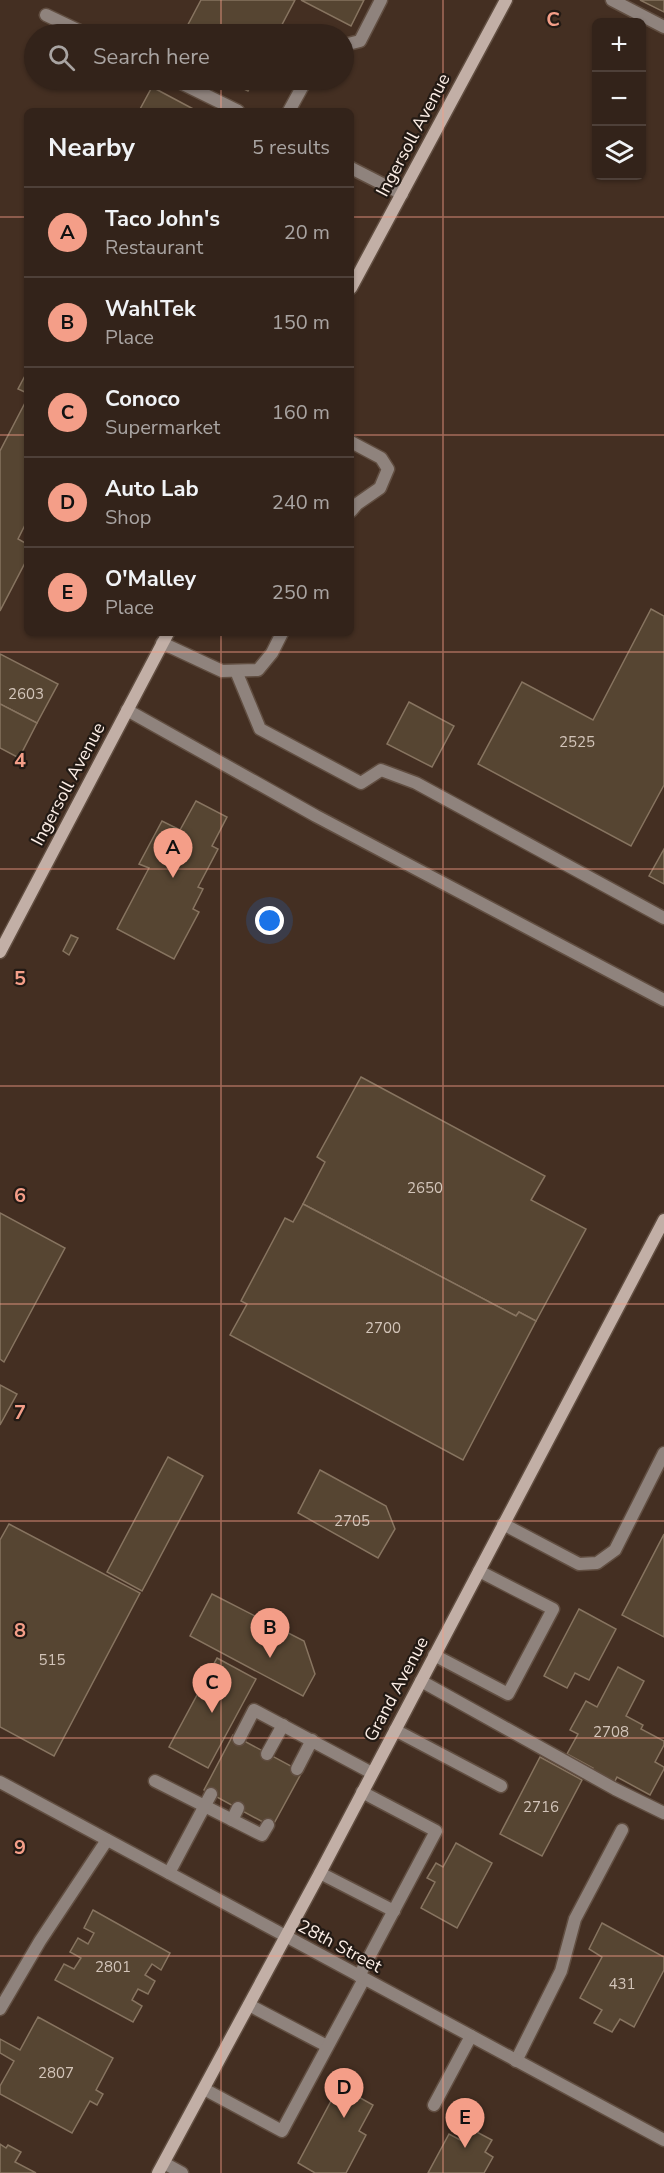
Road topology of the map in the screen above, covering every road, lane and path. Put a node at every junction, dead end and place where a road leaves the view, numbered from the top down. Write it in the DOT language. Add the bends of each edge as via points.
graph roads {
  1 [pos="381,0"];
  2 [pos="506,0"];
  3 [pos="612,0"];
  4 [pos="46,15"];
  5 [pos="65,24"];
  6 [pos="664,27"];
  7 [pos="354,42"];
  8 [pos="195,90"];
  9 [pos="301,90"];
  10 [pos="232,108"];
  11 [pos="291,108"];
  12 [pos="354,170"];
  13 [pos="402,194"];
  14 [pos="354,282"];
  15 [pos="354,444"];
  16 [pos="354,508"];
  17 [pos="280,636"];
  18 [pos="165,638"];
  19 [pos="236,670"];
  20 [pos="127,710"];
  21 [pos="664,918"];
  22 [pos="0,952"];
  23 [pos="664,1000"];
  24 [pos="664,1220"];
  25 [pos="664,1453"];
  26 [pos="503,1524"];
  27 [pos="479,1571"];
  28 [pos="434,1655"];
  29 [pos="421,1681"];
  30 [pos="283,1725"];
  31 [pos="395,1730"];
  32 [pos="239,1739"];
  33 [pos="312,1740"];
  34 [pos="267,1754"];
  35 [pos="297,1770"];
  36 [pos="372,1773"];
  37 [pos="155,1781"];
  38 [pos="0,1782"];
  39 [pos="501,1786"];
  40 [pos="362,1792"];
  41 [pos="211,1794"];
  42 [pos="205,1806"];
  43 [pos="664,1813"];
  44 [pos="268,1825"];
  45 [pos="622,1830"];
  46 [pos="107,1840"];
  47 [pos="169,1873"];
  48 [pos="320,1873"];
  49 [pos="394,1911"];
  50 [pos="285,1937"];
  51 [pos="361,1978"];
  52 [pos="249,2005"];
  53 [pos="0,2009"];
  54 [pos="471,2036"];
  55 [pos="327,2046"];
  56 [pos="516,2061"];
  57 [pos="204,2089"];
  58 [pos="434,2105"];
  59 [pos="664,2140"];
  60 [pos="161,2168"];
  61 [pos="182,2173"];
  1 -- 7 [label="street" via="360,40"];
  2 -- 13 [label="main road, Ingersoll Avenue"];
  3 -- 6 [label="street"];
  4 -- 5 [label="street"];
  8 -- 10 [label="street"];
  9 -- 11 [label="street"];
  12 -- 13 [label="street"];
  13 -- 14 [label="main road, Ingersoll Avenue"];
  15 -- 16 [label="street" via="381,458 388,469 380,488"];
  17 -- 19 [label="street" via="258,670"];
  18 -- 19 [label="street" via="222,671"];
  18 -- 20 [label="main road, Ingersoll Avenue"];
  19 -- 21 [label="street" via="260,729 362,783 381,770 416,783"];
  20 -- 22 [label="main road, Ingersoll Avenue"];
  20 -- 23 [label="street"];
  24 -- 26 [label="main road, Grand Avenue"];
  25 -- 26 [label="street" via="615,1550 597,1563 579,1564"];
  26 -- 27 [label="main road, Grand Avenue"];
  27 -- 28 [label="main road, Grand Avenue"];
  27 -- 28 [label="street" via="553,1608 508,1694"];
  28 -- 29 [label="main road, Grand Avenue"];
  29 -- 31 [label="main road, Grand Avenue"];
  29 -- 43 [label="street"];
  30 -- 32 [label="street" via="254,1710"];
  30 -- 33 [label="street"];
  30 -- 34 [label="street"];
  31 -- 36 [label="main road, Grand Avenue"];
  31 -- 39 [label="street"];
  33 -- 35 [label="street"];
  33 -- 36 [label="street"];
  36 -- 40 [label="main road, Grand Avenue"];
  37 -- 42 [label="street"];
  38 -- 46 [label="street, 28th Street"];
  40 -- 48 [label="main road, Grand Avenue"];
  40 -- 49 [label="street" via="436,1831"];
  41 -- 42 [label="street"];
  42 -- 44 [label="street" via="235,1814 262,1836"];
  42 -- 47 [label="street"];
  45 -- 56 [label="street" via="575,1919 561,1971"];
  46 -- 47 [label="street, 28th Street"];
  46 -- 53 [label="street"];
  47 -- 50 [label="street, 28th Street"];
  48 -- 49 [label="street"];
  48 -- 50 [label="main road, Grand Avenue"];
  49 -- 51 [label="street"];
  50 -- 51 [label="street, 28th Street"];
  50 -- 52 [label="main road, Grand Avenue"];
  51 -- 54 [label="street, 28th Street"];
  51 -- 55 [label="street"];
  52 -- 55 [label="street"];
  52 -- 57 [label="main road, Grand Avenue"];
  54 -- 56 [label="street, 28th Street"];
  54 -- 58 [label="street"];
  55 -- 57 [label="street" via="282,2131"];
  56 -- 59 [label="street, 28th Street"];
  57 -- 60 [label="main road, Grand Avenue"];
  60 -- 61 [label="street"];
}
